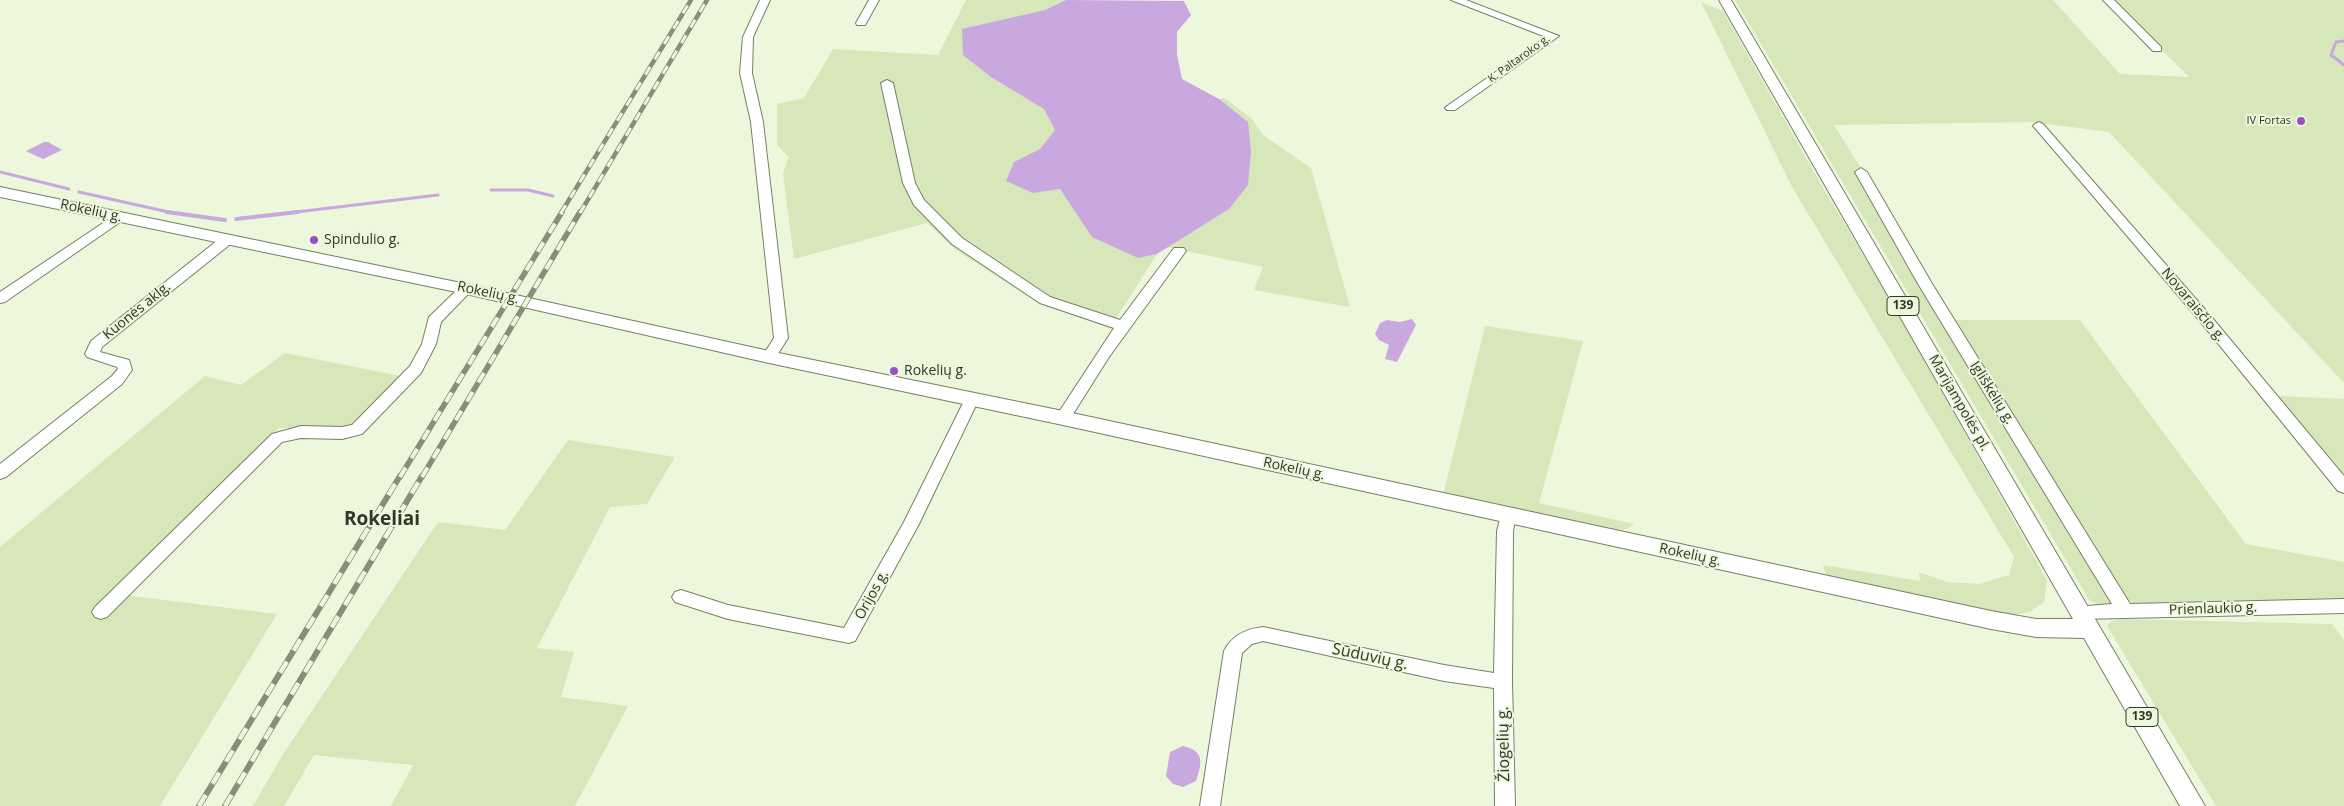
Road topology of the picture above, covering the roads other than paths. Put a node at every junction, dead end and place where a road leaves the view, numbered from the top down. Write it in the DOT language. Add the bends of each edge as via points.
graph roads {
  1 [pos="765,0"];
  2 [pos="874,0"];
  3 [pos="1456,0"];
  4 [pos="1724,0"];
  5 [pos="2108,0"];
  6 [pos="861,23"];
  7 [pos="2157,49"];
  8 [pos="887,83"];
  9 [pos="1451,108"];
  10 [pos="2039,126"];
  11 [pos="1861,172"];
  12 [pos="0,192"];
  13 [pos="118,217"];
  14 [pos="228,239"];
  15 [pos="1179,251"];
  16 [pos="466,288"];
  17 [pos="0,298"];
  18 [pos="1123,326"];
  19 [pos="769,357"];
  20 [pos="972,399"];
  21 [pos="1063,418"];
  22 [pos="0,473"];
  23 [pos="2344,487"];
  24 [pos="1508,514"];
  25 [pos="681,597"];
  26 [pos="2344,606"];
  27 [pos="101,612"];
  28 [pos="2126,612"];
  29 [pos="2086,620"];
  30 [pos="1503,682"];
  31 [pos="1210,806"];
  32 [pos="1505,806"];
  33 [pos="2193,806"];
  1 -- 19 [label="street" via="748,37 746,72 757,122 781,338"];
  2 -- 6 [label="street"];
  3 -- 9 [label="street, K. Paltaroko g." via="1554,36"];
  4 -- 29 [label="main road, Marijampolės pl. / 139"];
  5 -- 7 [label="street"];
  8 -- 18 [label="street" via="908,182 918,202 957,241 1045,300"];
  10 -- 23 [label="street, Novaraisčio g."];
  11 -- 28 [label="street, Igliškėlių g." via="1924,282"];
  12 -- 13 [label="main road, Rokelių g."];
  13 -- 14 [label="main road, Rokelių g."];
  13 -- 17 [label="street"];
  14 -- 16 [label="main road, Rokelių g."];
  14 -- 22 [label="street, Kuonės aklg." via="96,344 92,354 124,364 126,370"];
  15 -- 18 [label="street"];
  16 -- 19 [label="main road, Rokelių g."];
  16 -- 27 [label="street" via="434,320 430,344 416,369 357,430 301,432 277,438"];
  18 -- 21 [label="street"];
  19 -- 20 [label="main road, Rokelių g."];
  20 -- 21 [label="main road, Rokelių g."];
  20 -- 25 [label="street, Orijos g." via="911,524 849,636 728,612"];
  21 -- 24 [label="main road, Rokelių g."];
  24 -- 29 [label="main road, Rokelių g." via="1990,620 2036,628"];
  24 -- 30 [label="street"];
  26 -- 28 [label="street, Prienlaukio g."];
  28 -- 29 [label="street, Prienlaukio g."];
  29 -- 33 [label="main road, Marijampolės pl. / 139"];
  30 -- 31 [label="street, Sūduvių g." via="1444,673 1263,634 1240,641 1232,651"];
  30 -- 32 [label="street, Žiogelių g."];
}
